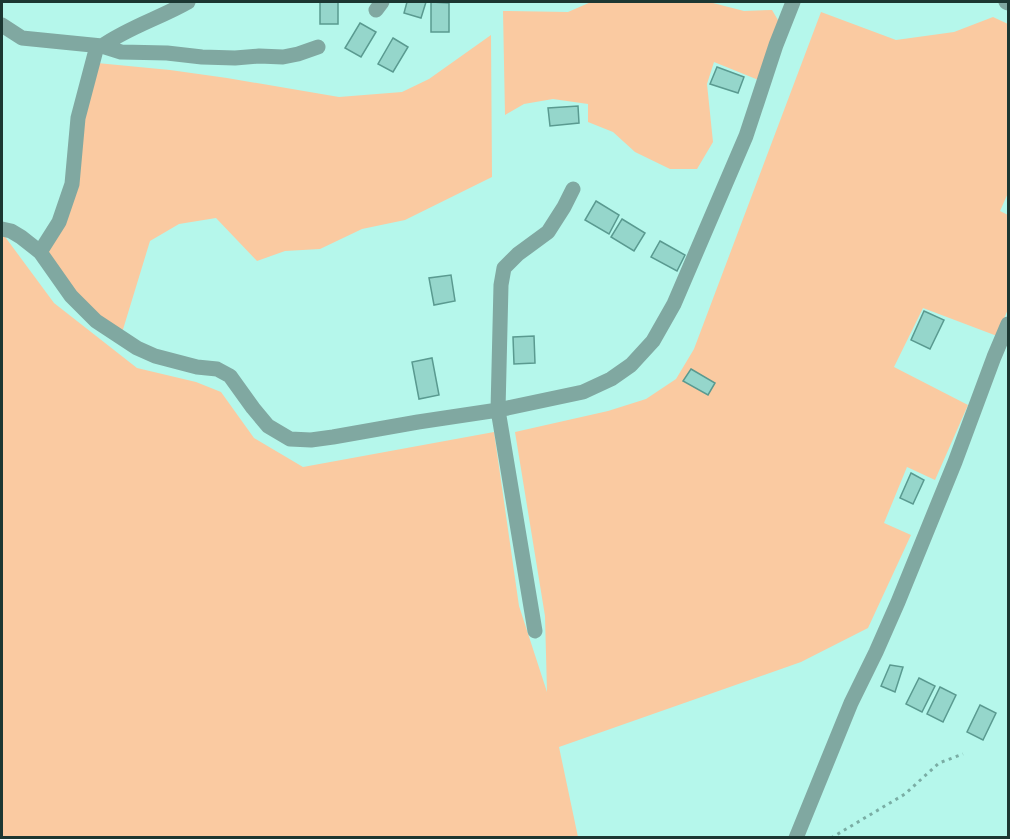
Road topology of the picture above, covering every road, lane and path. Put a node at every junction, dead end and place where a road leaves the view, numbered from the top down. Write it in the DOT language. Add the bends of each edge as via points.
graph roads {
  1 [pos="188,2"];
  2 [pos="793,2"];
  3 [pos="2,26"];
  4 [pos="100,46"];
  5 [pos="318,46"];
  6 [pos="573,189"];
  7 [pos="2,229"];
  8 [pos="40,252"];
  9 [pos="1008,324"];
  10 [pos="498,410"];
  11 [pos="535,632"];
  12 [pos="963,754"];
  13 [pos="796,837"];
  14 [pos="831,837"];
  1 -- 4 [label="street"];
  2 -- 10 [label="street" via="746,136 674,304 653,341 631,365 583,392"];
  3 -- 4 [label="street" via="22,38"];
  4 -- 5 [label="street" via="121,52 235,58 283,57"];
  4 -- 8 [label="street" via="78,118 72,184 59,222"];
  6 -- 10 [label="street" via="548,232 504,268"];
  7 -- 8 [label="street"];
  8 -- 10 [label="street" via="71,296 96,321 155,356 217,369 230,376 268,426 290,439 311,440"];
  9 -- 13 [label="street" via="902,591"];
  10 -- 11 [label="street"];
  12 -- 14 [label="path" via="939,763 905,794"];
}
